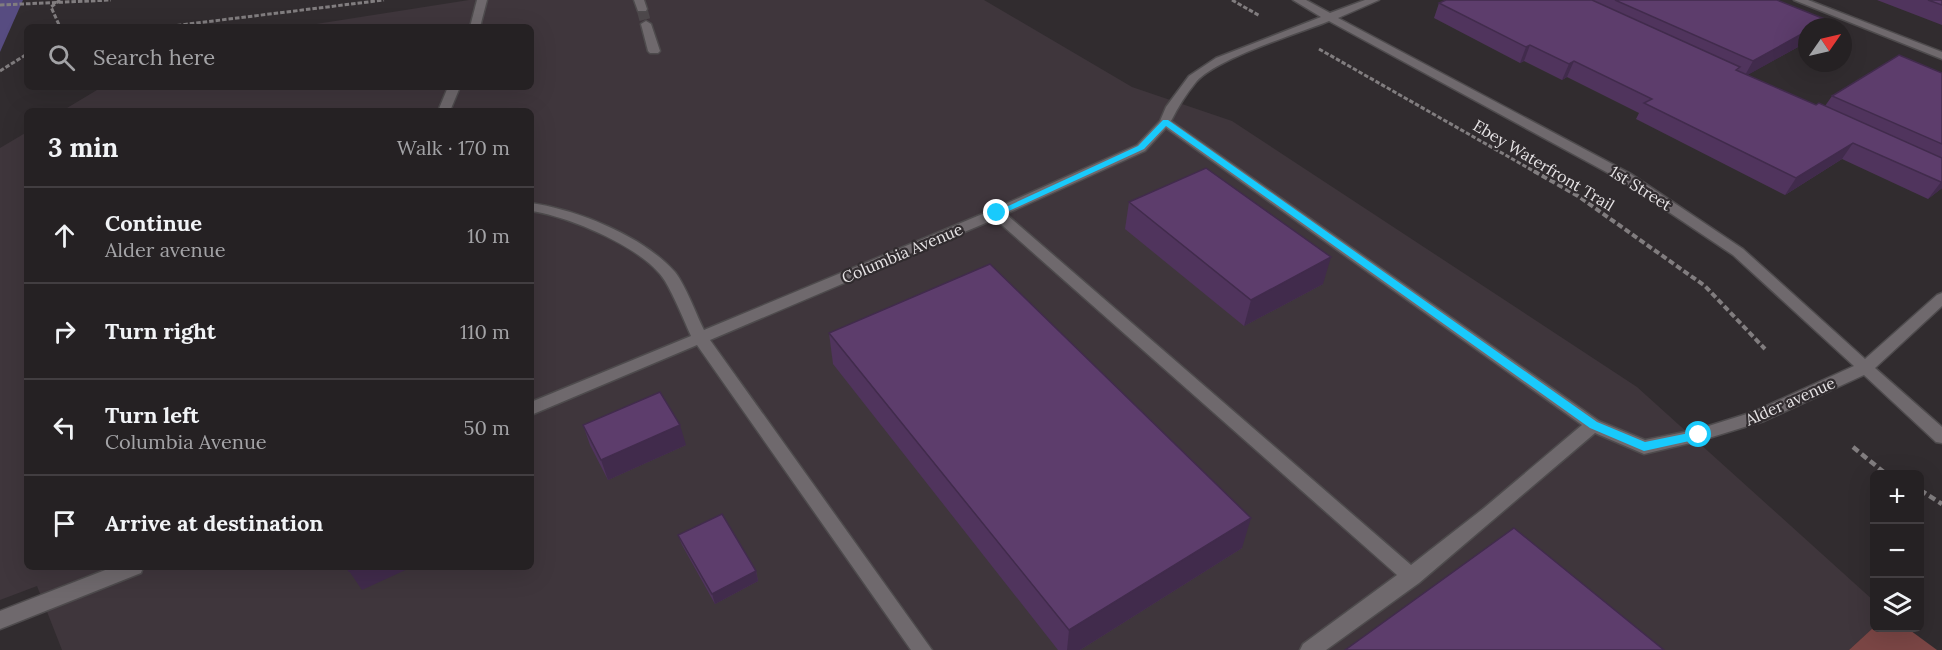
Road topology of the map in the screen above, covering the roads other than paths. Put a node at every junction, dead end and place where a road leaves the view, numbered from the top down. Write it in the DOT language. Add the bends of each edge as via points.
graph roads {
  1 [pos="482,0"];
  2 [pos="1298,0"];
  3 [pos="1374,0"];
  4 [pos="1799,0"];
  5 [pos="1330,17"];
  6 [pos="477,24"];
  7 [pos="646,24"];
  8 [pos="654,51"];
  9 [pos="1942,56"];
  10 [pos="453,90"];
  11 [pos="445,108"];
  12 [pos="1166,122"];
  13 [pos="534,207"];
  14 [pos="997,213"];
  15 [pos="1942,298"];
  16 [pos="700,338"];
  17 [pos="1865,368"];
  18 [pos="534,408"];
  19 [pos="1593,425"];
  20 [pos="1942,437"];
  21 [pos="126,570"];
  22 [pos="1412,577"];
  23 [pos="0,620"];
  24 [pos="922,650"];
  25 [pos="1310,650"];
  1 -- 6 [label="street"];
  2 -- 5 [label="street, 1st Street"];
  3 -- 5 [label="street, Columbia Avenue"];
  4 -- 9 [label="street"];
  5 -- 12 [label="street, Columbia Avenue" via="1220,60 1193,78"];
  5 -- 17 [label="street, 1st Street" via="1626,177 1738,252"];
  7 -- 8 [label="street"];
  10 -- 11 [label="street"];
  12 -- 14 [label="street, Columbia Avenue" via="1141,148"];
  12 -- 19 [label="street"];
  13 -- 16 [label="street" via="552,210 633,243 669,276"];
  14 -- 16 [label="street, Columbia Avenue"];
  14 -- 22 [label="street"];
  15 -- 17 [label="street"];
  16 -- 18 [label="street, Columbia Avenue"];
  16 -- 24 [label="street"];
  17 -- 19 [label="street, Alder avenue" via="1758,417 1644,447"];
  17 -- 20 [label="street, 1st Street"];
  19 -- 22 [label="street" via="1518,492"];
  21 -- 23 [label="street"];
  22 -- 25 [label="street"];
}
